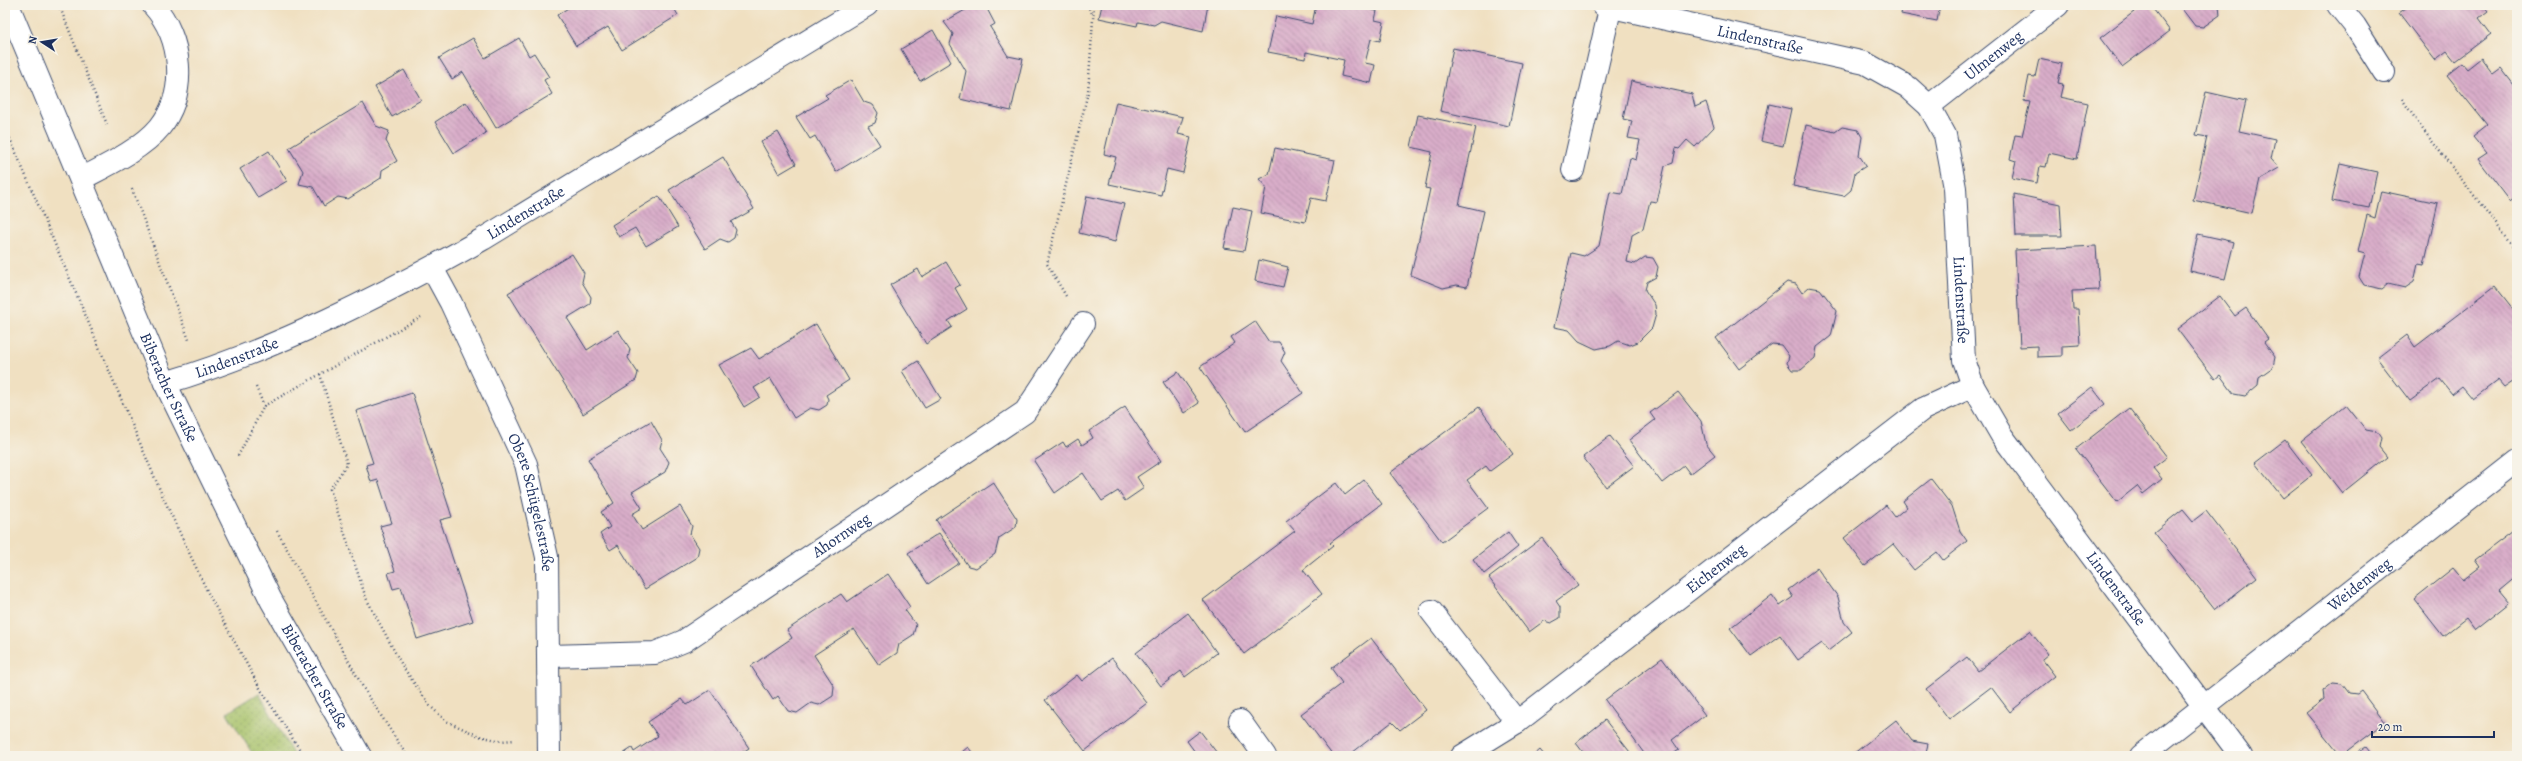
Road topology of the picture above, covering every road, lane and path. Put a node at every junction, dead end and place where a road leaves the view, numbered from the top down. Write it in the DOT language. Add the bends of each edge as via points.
graph roads {
  1 [pos="8,5"];
  2 [pos="153,5"];
  3 [pos="867,5"];
  4 [pos="1087,5"];
  5 [pos="1094,5"];
  6 [pos="2058,5"];
  7 [pos="2338,5"];
  8 [pos="1608,6"];
  9 [pos="1092,13"];
  10 [pos="2384,72"];
  11 [pos="1929,106"];
  12 [pos="5,127"];
  13 [pos="1573,170"];
  14 [pos="81,179"];
  15 [pos="2517,251"];
  16 [pos="432,268"];
  17 [pos="451,303"];
  18 [pos="1083,324"];
  19 [pos="320,374"];
  20 [pos="165,383"];
  21 [pos="1973,386"];
  22 [pos="234,449"];
  23 [pos="238,456"];
  24 [pos="2517,461"];
  25 [pos="240,462"];
  26 [pos="275,529"];
  27 [pos="1431,611"];
  28 [pos="550,656"];
  29 [pos="2202,707"];
  30 [pos="1240,721"];
  31 [pos="1517,722"];
  32 [pos="549,748"];
  33 [pos="304,756"];
  34 [pos="360,756"];
  35 [pos="406,756"];
  36 [pos="1265,756"];
  37 [pos="1462,756"];
  38 [pos="2141,756"];
  39 [pos="2241,756"];
  1 -- 14 [label="street, Biberacher Straße"];
  2 -- 14 [label="street" via="168,27 178,54 178,82 171,107 160,127 121,159"];
  3 -- 16 [label="street, Lindenstraße"];
  4 -- 9 [label="path"];
  5 -- 9 [label="path"];
  6 -- 11 [label="street, Ulmenweg"];
  7 -- 10 [label="street" via="2355,26"];
  8 -- 11 [label="street, Lindenstraße" via="1865,63 1908,87"];
  8 -- 13 [label="street"];
  9 -- 18 [label="path" via="1088,92 1047,264"];
  10 -- 15 [label="path" via="2421,127"];
  11 -- 21 [label="street, Lindenstraße" via="1945,135 1951,159 1955,188 1964,360"];
  12 -- 33 [label="path" via="163,496 209,595 261,690"];
  14 -- 20 [label="street, Biberacher Straße"];
  16 -- 17 [label="street, Obere Schügelestraße"];
  16 -- 20 [label="street, Lindenstraße" via="268,346"];
  17 -- 19 [label="path" via="417,319"];
  17 -- 28 [label="street, Obere Schügelestraße" via="526,464 547,557"];
  18 -- 28 [label="street, Ahornweg" via="1025,412 684,641 655,653"];
  19 -- 23 [label="path" via="264,406"];
  19 -- 32 [label="path" via="347,464 330,489 366,598 403,667 430,706 446,721 479,736"];
  20 -- 34 [label="street, Biberacher Straße" via="271,600"];
  21 -- 29 [label="street, Lindenstraße" via="2002,436"];
  21 -- 31 [label="street, Eichenweg" via="1923,409"];
  22 -- 23 [label="path"];
  23 -- 25 [label="path"];
  24 -- 29 [label="street, Weidenweg"];
  26 -- 35 [label="path" via="364,689"];
  27 -- 31 [label="street"];
  28 -- 32 [label="street, Obere Schügelestraße"];
  29 -- 38 [label="street, Weidenweg"];
  29 -- 39 [label="street, Lindenstraße"];
  30 -- 36 [label="street"];
  31 -- 37 [label="street, Eichenweg"];
}
